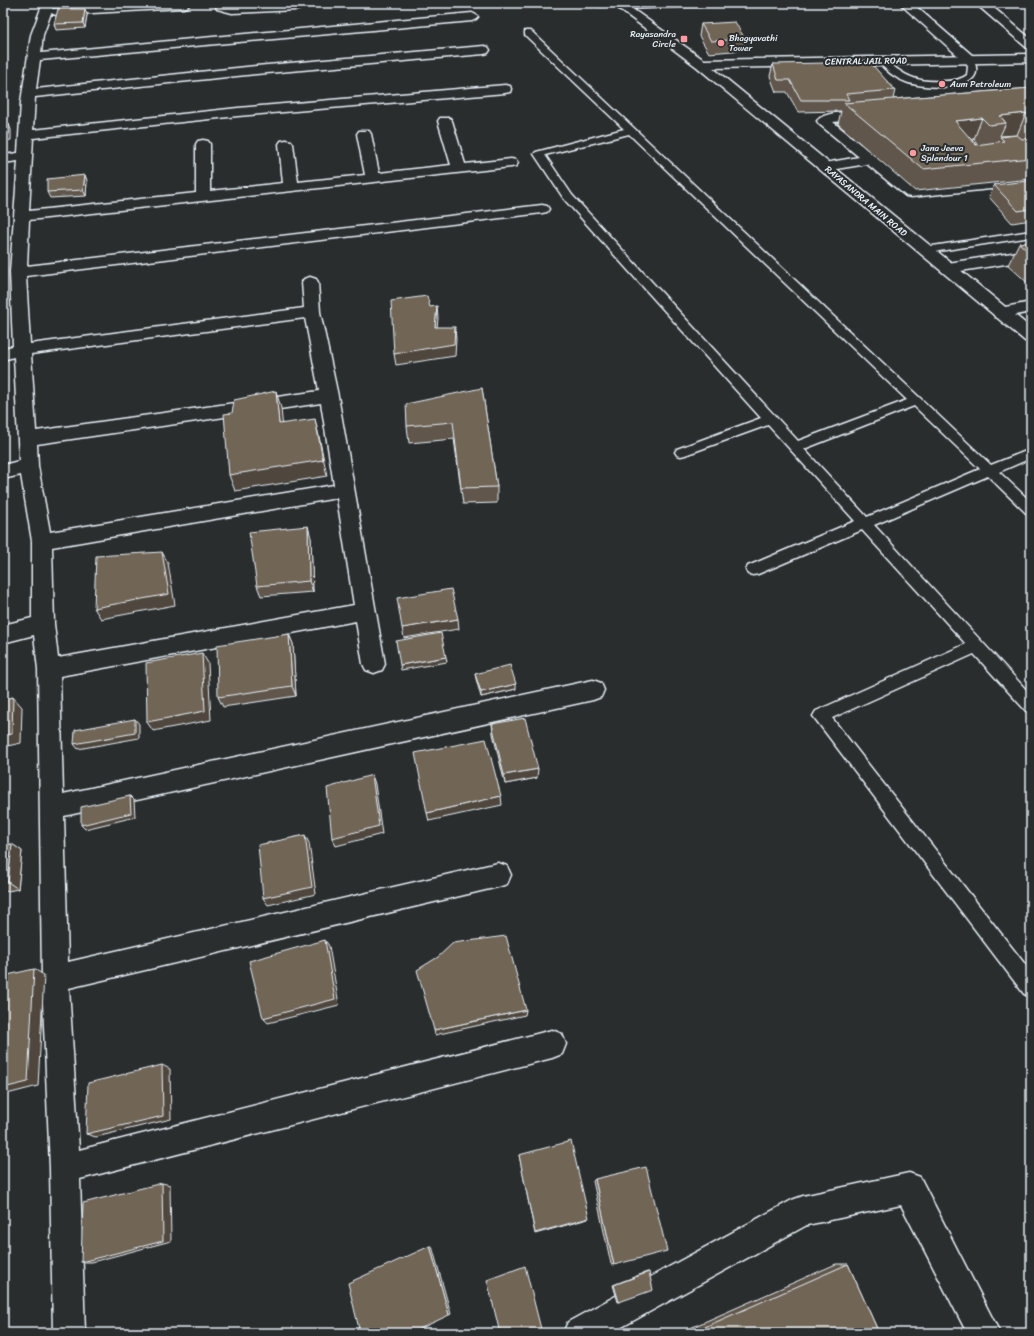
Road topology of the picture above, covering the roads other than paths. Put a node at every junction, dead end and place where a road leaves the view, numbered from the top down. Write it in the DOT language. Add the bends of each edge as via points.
graph roads {
  1 [pos="221,3"];
  2 [pos="299,3"];
  3 [pos="597,3"];
  4 [pos="607,3"];
  5 [pos="698,3"];
  6 [pos="905,3"];
  7 [pos="981,3"];
  8 [pos="183,5"];
  9 [pos="619,5"];
  10 [pos="47,8"];
  11 [pos="472,17"];
  12 [pos="528,33"];
  13 [pos="1031,45"];
  14 [pos="484,50"];
  15 [pos="34,57"];
  16 [pos="1031,58"];
  17 [pos="969,59"];
  18 [pos="881,60"];
  19 [pos="701,64"];
  20 [pos="505,89"];
  21 [pos="29,94"];
  22 [pos="882,114"];
  23 [pos="445,121"];
  24 [pos="632,130"];
  25 [pos="364,134"];
  26 [pos="26,135"];
  27 [pos="203,144"];
  28 [pos="286,144"];
  29 [pos="24,156"];
  30 [pos="3,159"];
  31 [pos="869,159"];
  32 [pos="511,163"];
  33 [pos="824,166"];
  34 [pos="459,168"];
  35 [pos="373,178"];
  36 [pos="1031,181"];
  37 [pos="292,186"];
  38 [pos="203,196"];
  39 [pos="542,209"];
  40 [pos="22,216"];
  41 [pos="1031,234"];
  42 [pos="926,250"];
  43 [pos="1031,255"];
  44 [pos="948,268"];
  45 [pos="13,278"];
  46 [pos="310,282"];
  47 [pos="1031,308"];
  48 [pos="312,312"];
  49 [pos="1001,313"];
  50 [pos="1031,337"];
  51 [pos="13,352"];
  52 [pos="329,396"];
  53 [pos="916,401"];
  54 [pos="770,419"];
  55 [pos="28,439"];
  56 [pos="796,447"];
  57 [pos="681,452"];
  58 [pos="1031,453"];
  59 [pos="29,466"];
  60 [pos="989,471"];
  61 [pos="3,472"];
  62 [pos="345,490"];
  63 [pos="1031,510"];
  64 [pos="865,523"];
  65 [pos="42,541"];
  66 [pos="753,570"];
  67 [pos="365,611"];
  68 [pos="43,624"];
  69 [pos="3,634"];
  70 [pos="977,646"];
  71 [pos="374,664"];
  72 [pos="49,669"];
  73 [pos="593,690"];
  74 [pos="1031,706"];
  75 [pos="51,808"];
  76 [pos="498,875"];
  77 [pos="55,978"];
  78 [pos="1031,987"];
  79 [pos="552,1044"];
  80 [pos="65,1168"];
  81 [pos="69,1333"];
  82 [pos="579,1333"];
  83 [pos="984,1333"];
  1 -- 2 [label="street" via="221,7 232,10 296,7"];
  3 -- 4 [label="lane"];
  5 -- 9 [label="street"];
  6 -- 17 [label="street"];
  7 -- 13 [label="street"];
  8 -- 10 [label="street"];
  9 -- 19 [label="street, RAYASANDRA MAIN ROAD"];
  10 -- 15 [label="street" via="37,35"];
  11 -- 15 [label="street"];
  12 -- 24 [label="lane"];
  14 -- 21 [label="street" via="256,70"];
  15 -- 21 [label="street"];
  16 -- 17 [label="street, CENTRAL JAIL ROAD"];
  17 -- 18 [label="street, CENTRAL JAIL ROAD"];
  17 -- 18 [label="lane" via="973,67 967,80 961,83 936,84 923,84 898,76"];
  18 -- 19 [label="street, CENTRAL JAIL ROAD"];
  19 -- 33 [label="street, RAYASANDRA MAIN ROAD"];
  20 -- 26 [label="street" via="238,112"];
  21 -- 26 [label="street"];
  22 -- 31 [label="street" via="835,117 824,121"];
  23 -- 34 [label="street"];
  24 -- 53 [label="lane"];
  24 -- 54 [label="lane" via="539,154 568,197"];
  25 -- 35 [label="street"];
  26 -- 29 [label="street"];
  27 -- 38 [label="street"];
  28 -- 37 [label="street"];
  29 -- 30 [label="street"];
  29 -- 40 [label="street"];
  31 -- 33 [label="street"];
  31 -- 36 [label="street" via="911,193"];
  32 -- 34 [label="street"];
  33 -- 42 [label="street, RAYASANDRA MAIN ROAD"];
  34 -- 35 [label="street"];
  35 -- 37 [label="street"];
  37 -- 38 [label="street"];
  38 -- 40 [label="street"];
  39 -- 45 [label="street"];
  40 -- 45 [label="street"];
  41 -- 42 [label="lane"];
  42 -- 44 [label="street, RAYASANDRA MAIN ROAD"];
  43 -- 44 [label="street"];
  44 -- 49 [label="street, RAYASANDRA MAIN ROAD"];
  45 -- 51 [label="street"];
  46 -- 48 [label="street"];
  47 -- 49 [label="street"];
  48 -- 51 [label="street"];
  48 -- 52 [label="street"];
  49 -- 50 [label="street, RAYASANDRA MAIN ROAD"];
  51 -- 55 [label="street"];
  52 -- 55 [label="street"];
  52 -- 62 [label="street"];
  53 -- 56 [label="lane"];
  53 -- 60 [label="lane"];
  54 -- 56 [label="lane"];
  54 -- 57 [label="lane"];
  55 -- 59 [label="street"];
  56 -- 64 [label="lane"];
  58 -- 60 [label="lane"];
  59 -- 61 [label="street"];
  59 -- 65 [label="street"];
  60 -- 63 [label="lane"];
  60 -- 64 [label="lane"];
  62 -- 65 [label="street"];
  62 -- 67 [label="street"];
  64 -- 66 [label="lane"];
  64 -- 70 [label="lane"];
  65 -- 68 [label="street"];
  67 -- 71 [label="street"];
  67 -- 72 [label="street"];
  68 -- 69 [label="street"];
  68 -- 72 [label="street"];
  70 -- 74 [label="lane"];
  70 -- 78 [label="lane" via="821,716"];
  72 -- 75 [label="street"];
  73 -- 75 [label="street"];
  75 -- 77 [label="street"];
  76 -- 77 [label="street"];
  77 -- 80 [label="street"];
  79 -- 80 [label="street"];
  80 -- 81 [label="street"];
  82 -- 83 [label="street" via="803,1211 909,1188"];
}
